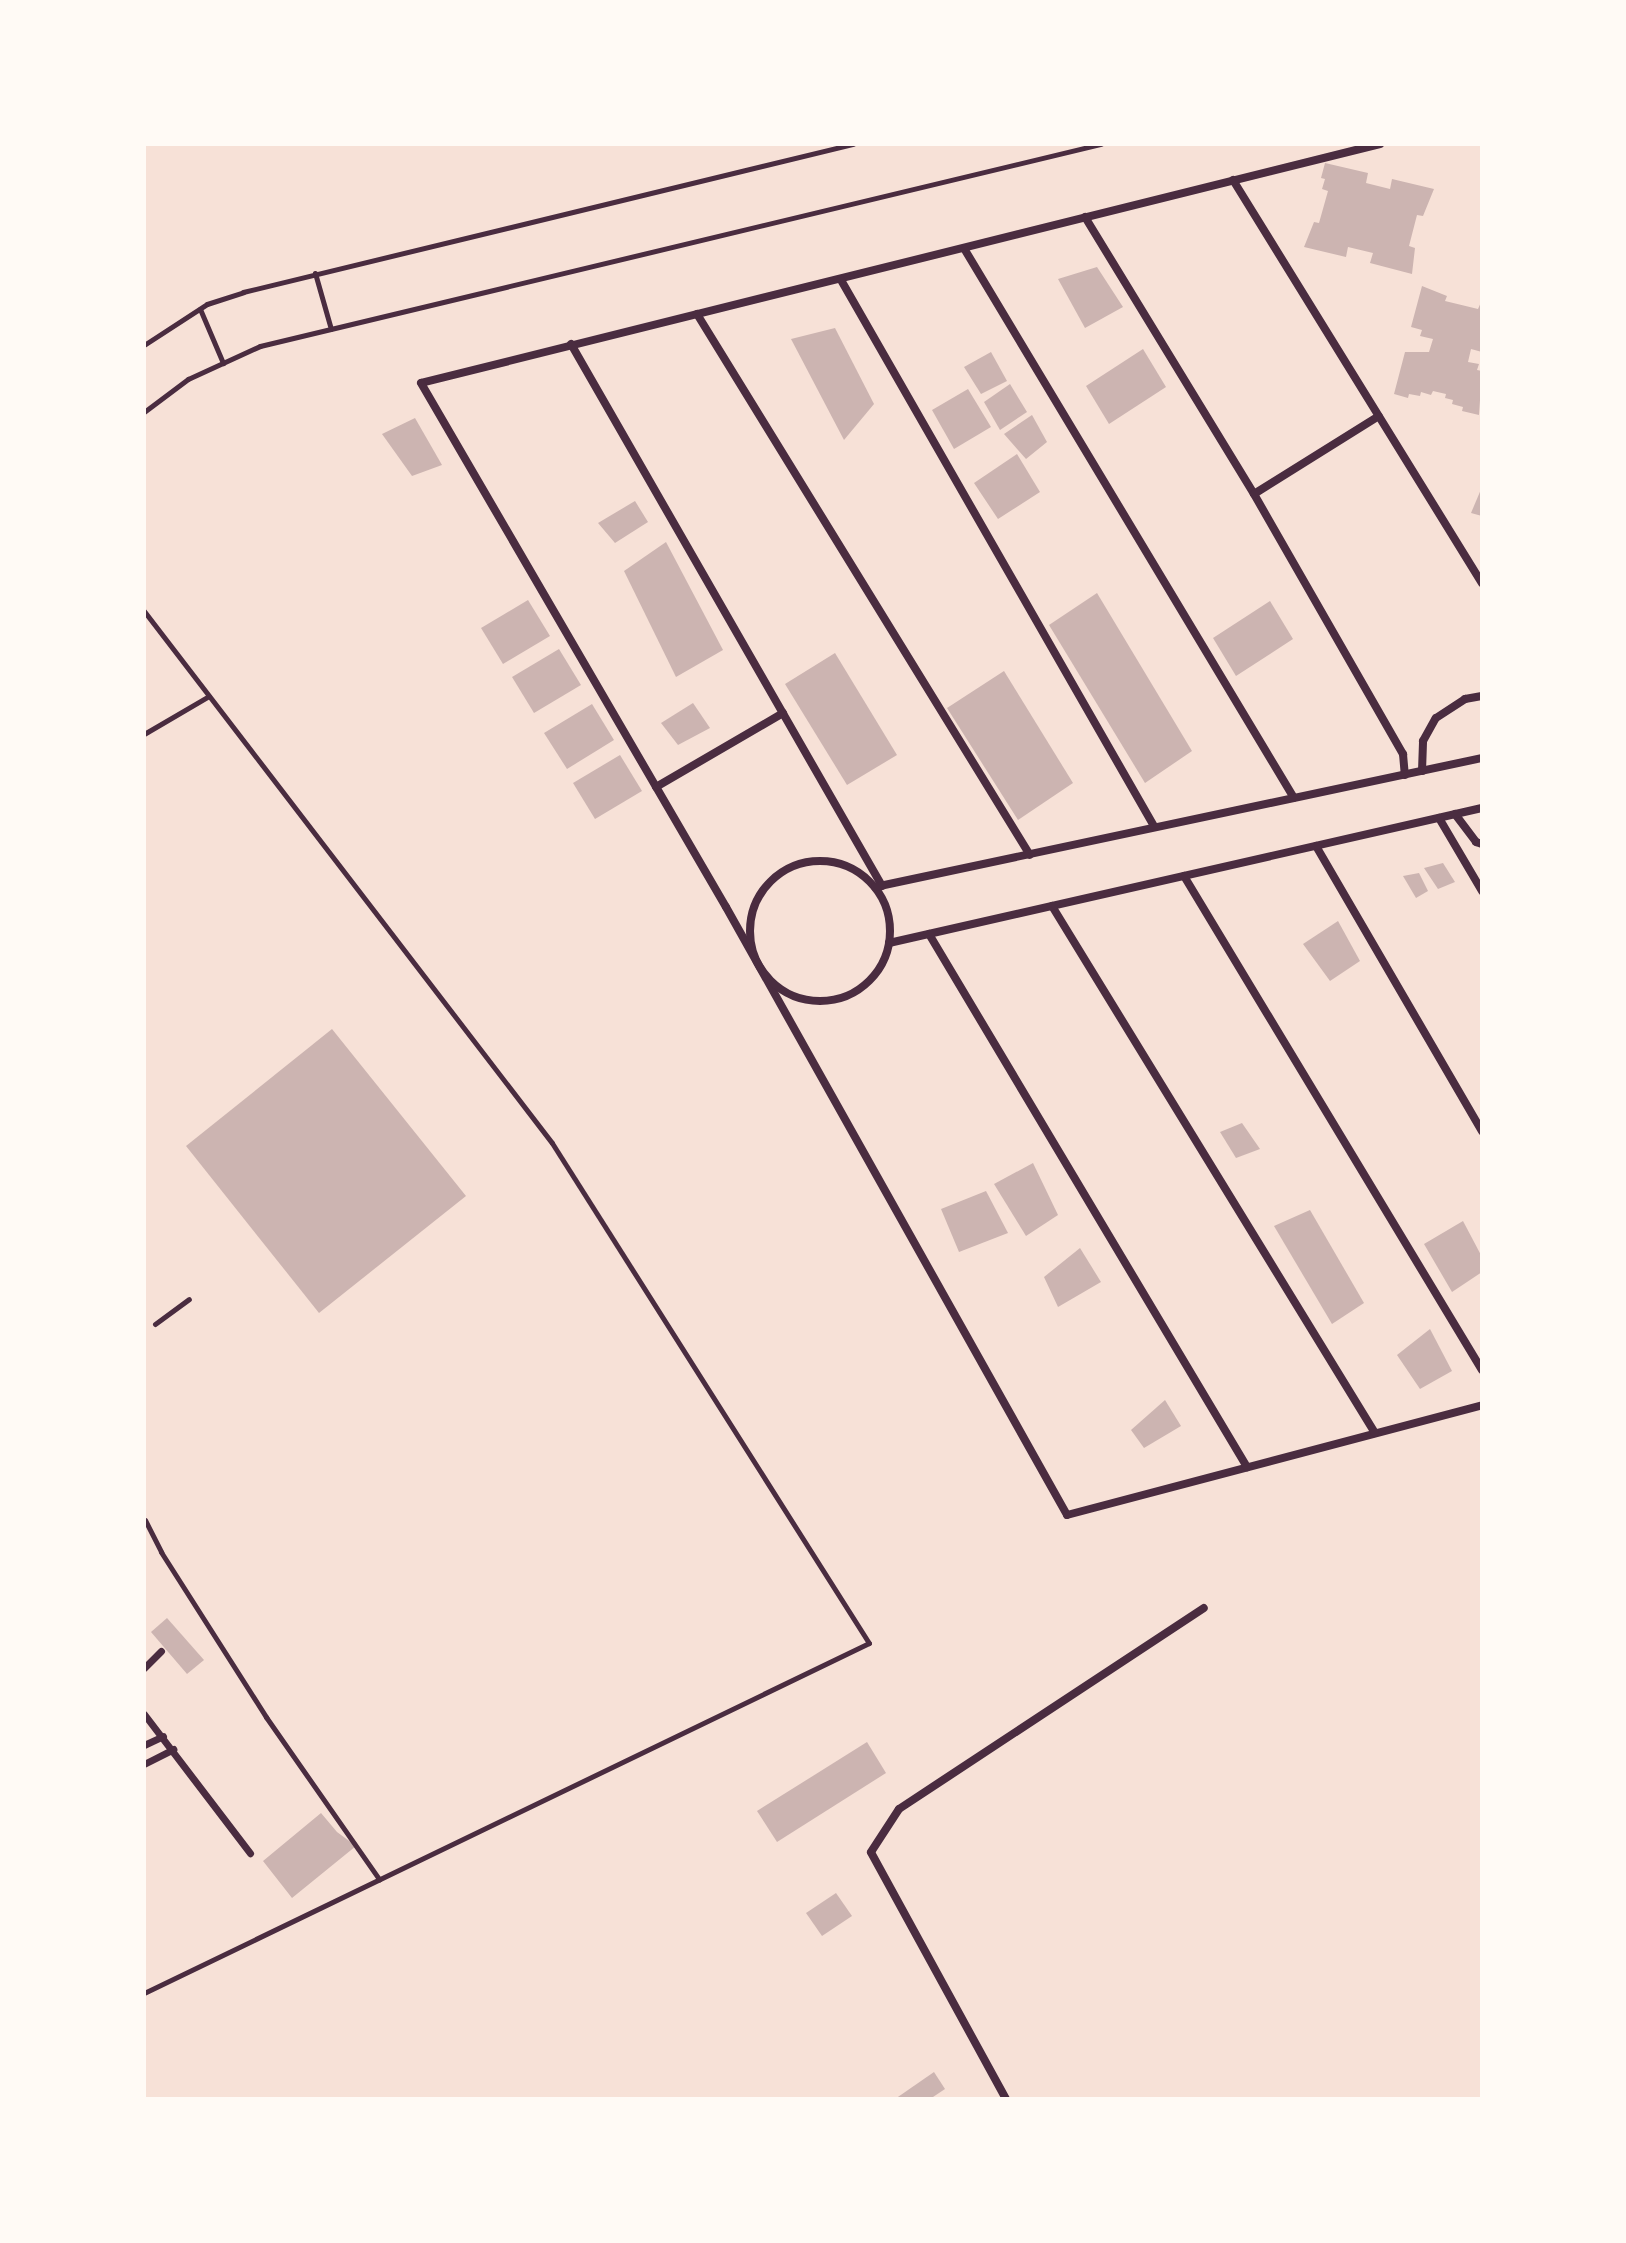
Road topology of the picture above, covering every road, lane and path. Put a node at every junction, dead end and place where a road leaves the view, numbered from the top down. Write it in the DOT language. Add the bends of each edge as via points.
graph roads {
  1 [pos="853,144"];
  2 [pos="1101,144"];
  3 [pos="1380,144"];
  4 [pos="1233,180"];
  5 [pos="1085,217"];
  6 [pos="965,250"];
  7 [pos="315,273"];
  8 [pos="841,280"];
  9 [pos="200,308"];
  10 [pos="697,314"];
  11 [pos="331,329"];
  12 [pos="571,344"];
  13 [pos="144,345"];
  14 [pos="223,363"];
  15 [pos="144,412"];
  16 [pos="1379,416"];
  17 [pos="1254,494"];
  18 [pos="1482,583"];
  19 [pos="144,611"];
  20 [pos="209,696"];
  21 [pos="1482,696"];
  22 [pos="783,713"];
  23 [pos="144,734"];
  24 [pos="1482,758"];
  25 [pos="1422,771"];
  26 [pos="1405,775"];
  27 [pos="656,787"];
  28 [pos="1294,798"];
  29 [pos="1482,808"];
  30 [pos="1455,814"];
  31 [pos="1439,818"];
  32 [pos="1154,826"];
  33 [pos="1482,844"];
  34 [pos="1316,846"];
  35 [pos="1030,855"];
  36 [pos="1184,876"];
  37 [pos="878,887"];
  38 [pos="1482,891"];
  39 [pos="1052,906"];
  40 [pos="929,934"];
  41 [pos="889,943"];
  42 [pos="755,958"];
  43 [pos="1482,1131"];
  44 [pos="189,1299"];
  45 [pos="155,1324"];
  46 [pos="1482,1370"];
  47 [pos="1482,1405"];
  48 [pos="1375,1433"];
  49 [pos="1247,1467"];
  50 [pos="145,1520"];
  51 [pos="1204,1608"];
  52 [pos="161,1651"];
  53 [pos="144,1668"];
  54 [pos="144,1714"];
  55 [pos="163,1736"];
  56 [pos="144,1745"];
  57 [pos="173,1749"];
  58 [pos="144,1764"];
  59 [pos="250,1853"];
  60 [pos="379,1879"];
  61 [pos="144,1993"];
  62 [pos="1006,2099"];
  1 -- 7 [label="lane"];
  2 -- 11 [label="lane"];
  3 -- 4 [label="street"];
  4 -- 5 [label="street"];
  4 -- 16 [label="street"];
  5 -- 6 [label="street"];
  5 -- 17 [label="street"];
  6 -- 8 [label="street"];
  6 -- 28 [label="street"];
  7 -- 9 [label="lane"];
  7 -- 11 [label="lane"];
  8 -- 10 [label="street"];
  8 -- 32 [label="street"];
  9 -- 13 [label="lane"];
  9 -- 14 [label="lane"];
  10 -- 12 [label="street"];
  10 -- 35 [label="street"];
  11 -- 14 [label="lane" via="260,346"];
  12 -- 22 [label="street"];
  12 -- 27 [label="street" via="421,383"];
  14 -- 15 [label="lane" via="188,379"];
  16 -- 17 [label="street"];
  16 -- 18 [label="street"];
  17 -- 26 [label="street" via="1403,754"];
  19 -- 20 [label="lane"];
  20 -- 23 [label="lane"];
  20 -- 60 [label="lane" via="552,1143 869,1643"];
  21 -- 25 [label="street" via="1465,699 1436,718 1423,741"];
  22 -- 27 [label="street"];
  22 -- 37 [label="street"];
  24 -- 25 [label="street"];
  25 -- 26 [label="street"];
  26 -- 28 [label="street"];
  27 -- 42 [label="street"];
  28 -- 32 [label="street"];
  29 -- 30 [label="street"];
  30 -- 31 [label="street"];
  30 -- 33 [label="street"];
  31 -- 34 [label="street"];
  31 -- 38 [label="street"];
  32 -- 35 [label="street"];
  34 -- 36 [label="street"];
  34 -- 43 [label="street"];
  35 -- 37 [label="street"];
  36 -- 39 [label="street"];
  36 -- 46 [label="street"];
  37 -- 41 [label="street" via="890,924"];
  37 -- 42 [label="street" via="838,863 794,865 760,894 751,914"];
  39 -- 40 [label="street"];
  39 -- 48 [label="street"];
  40 -- 41 [label="street"];
  40 -- 49 [label="street"];
  41 -- 42 [label="street" via="868,982 827,1001 784,992"];
  42 -- 49 [label="street" via="1067,1515"];
  44 -- 45 [label="lane"];
  47 -- 48 [label="street"];
  48 -- 49 [label="street"];
  50 -- 60 [label="lane" via="258,1705"];
  51 -- 62 [label="street" via="899,1809 871,1852"];
  52 -- 53 [label="street"];
  54 -- 55 [label="street"];
  55 -- 56 [label="street"];
  55 -- 57 [label="street"];
  57 -- 58 [label="street"];
  57 -- 59 [label="street"];
  60 -- 61 [label="lane"];
}
